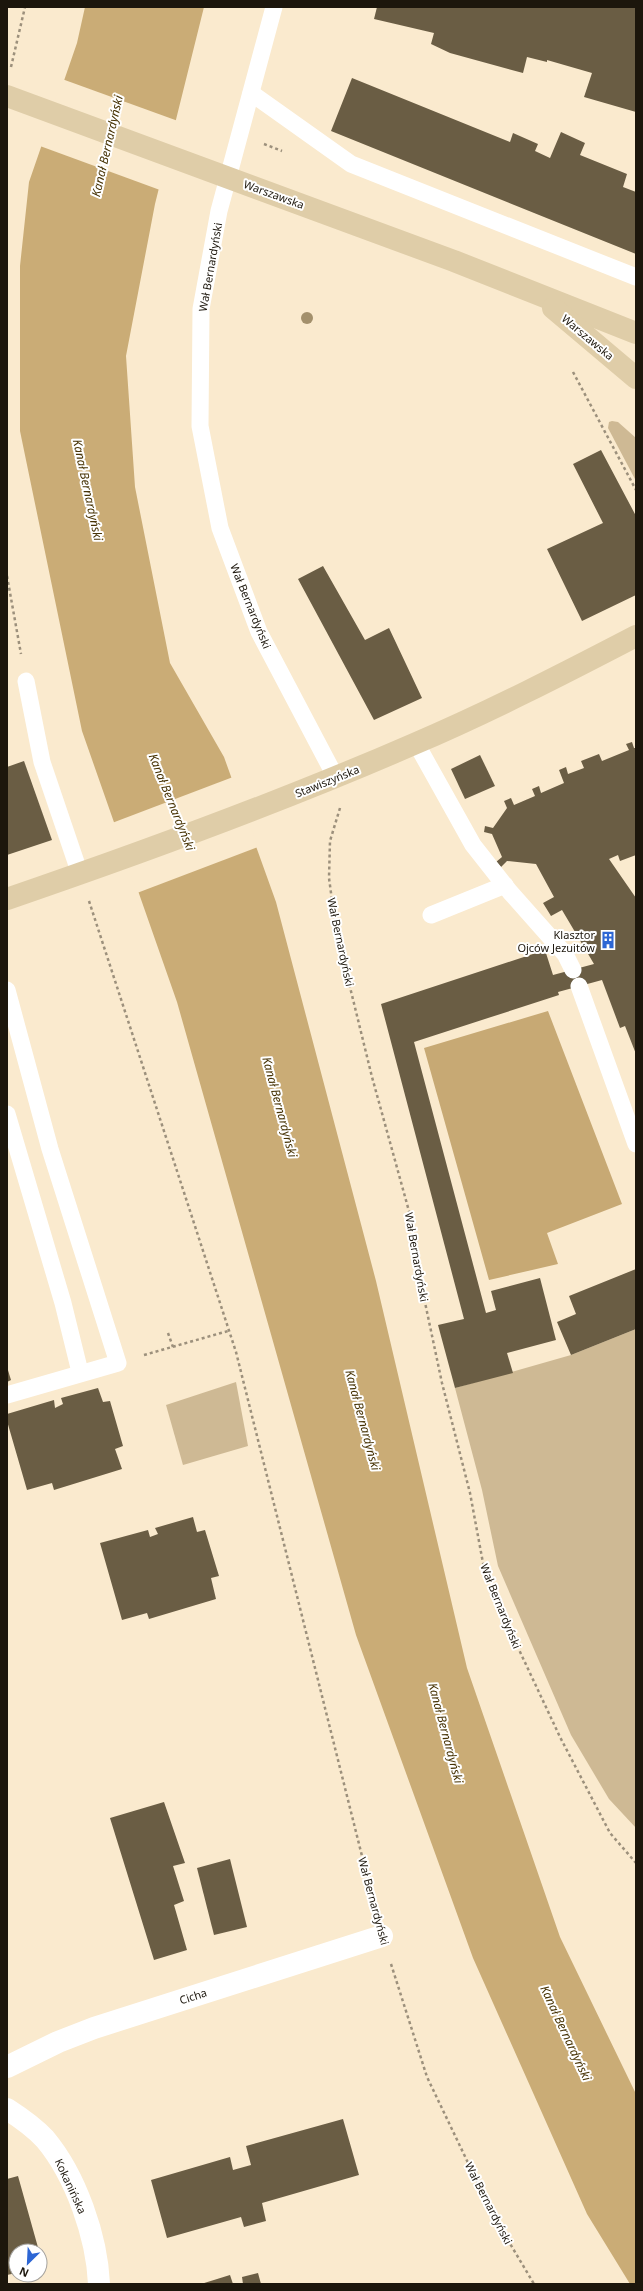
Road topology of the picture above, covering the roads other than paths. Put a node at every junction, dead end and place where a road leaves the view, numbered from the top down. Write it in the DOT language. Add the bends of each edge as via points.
graph roads {
  1 [pos="274,7"];
  2 [pos="251,93"];
  3 [pos="7,96"];
  4 [pos="636,278"];
  5 [pos="540,297"];
  6 [pos="636,333"];
  7 [pos="636,378"];
  8 [pos="636,636"];
  9 [pos="26,681"];
  10 [pos="416,744"];
  11 [pos="336,778"];
  12 [pos="86,872"];
  13 [pos="505,885"];
  14 [pos="7,899"];
  15 [pos="431,915"];
  16 [pos="573,970"];
  17 [pos="579,986"];
  18 [pos="7,990"];
  19 [pos="7,1114"];
  20 [pos="636,1144"];
  21 [pos="80,1372"];
  22 [pos="7,1395"];
  23 [pos="382,1936"];
  24 [pos="7,2067"];
  25 [pos="7,2109"];
  26 [pos="99,2284"];
  1 -- 2 [label="lane, Wał Bernardyński"];
  2 -- 4 [label="lane" via="351,164"];
  2 -- 11 [label="lane, Wał Bernardyński" via="219,211 201,309 200,426 220,528 259,632"];
  3 -- 5 [label="street, Warszawska" via="454,261"];
  5 -- 6 [label="street, Warszawska"];
  5 -- 7 [label="street, Warszawska"];
  8 -- 10 [label="street, Stawiszyńska"];
  9 -- 12 [label="lane" via="42,762"];
  10 -- 11 [label="street, Stawiszyńska"];
  10 -- 13 [label="lane" via="473,845"];
  11 -- 12 [label="street, Stawiszyńska"];
  12 -- 14 [label="street, Stawiszyńska"];
  13 -- 15 [label="lane"];
  13 -- 16 [label="lane" via="565,954"];
  17 -- 20 [label="lane"];
  18 -- 21 [label="lane" via="50,1149 118,1363"];
  19 -- 21 [label="lane" via="63,1303"];
  21 -- 22 [label="lane"];
  23 -- 24 [label="street, Cicha" via="94,2028"];
  25 -- 26 [label="street, Kokanińska" via="27,2122 61,2160 86,2219 98,2259"];
}
